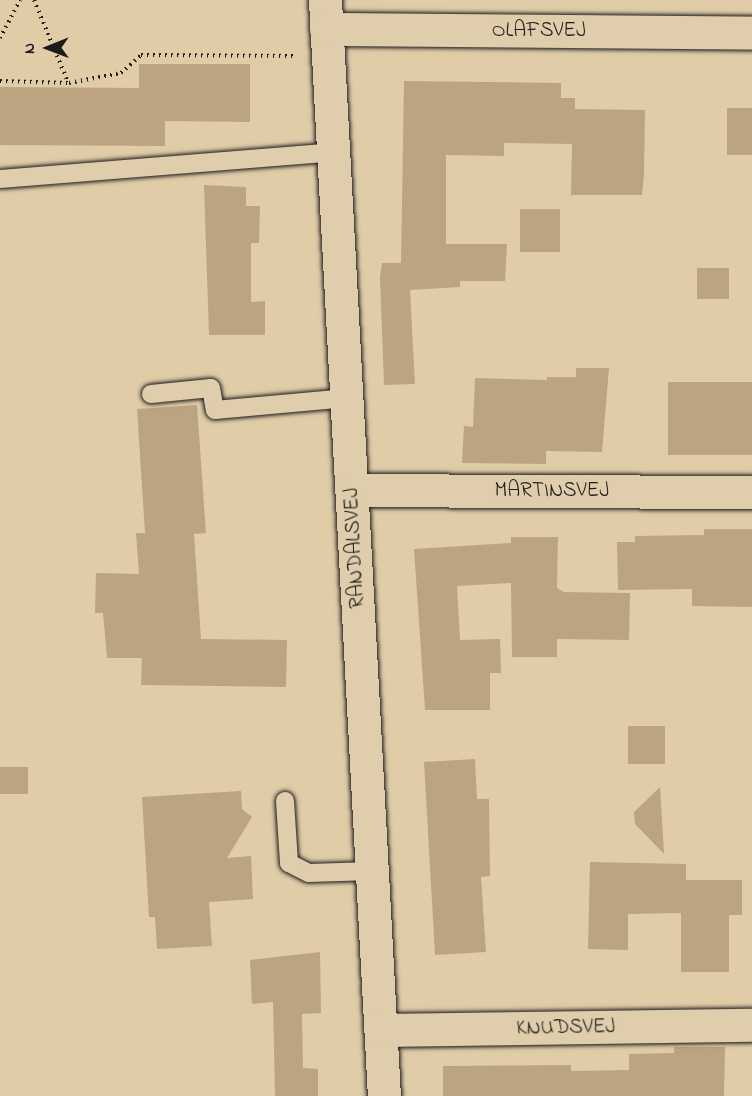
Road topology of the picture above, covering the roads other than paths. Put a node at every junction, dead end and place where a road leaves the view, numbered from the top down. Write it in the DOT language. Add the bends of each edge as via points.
graph roads {
  1 [pos="326,28"];
  2 [pos="752,33"];
  3 [pos="334,152"];
  4 [pos="0,179"];
  5 [pos="151,394"];
  6 [pos="347,398"];
  7 [pos="352,490"];
  8 [pos="752,492"];
  9 [pos="285,801"];
  10 [pos="372,871"];
  11 [pos="752,1025"];
  12 [pos="381,1030"];
  13 [pos="384,1096"];
  1 -- 2 [label="street, OLAFSVEJ"];
  1 -- 3 [label="street, RANDALSVEJ"];
  3 -- 4 [label="lane"];
  3 -- 6 [label="street, RANDALSVEJ"];
  5 -- 6 [label="lane" via="211,388 215,410"];
  6 -- 7 [label="street, RANDALSVEJ"];
  7 -- 8 [label="street, MARTINSVEJ"];
  7 -- 10 [label="street, RANDALSVEJ"];
  9 -- 10 [label="lane" via="289,863 309,873"];
  10 -- 12 [label="street, RANDALSVEJ"];
  11 -- 12 [label="street, KNUDSVEJ"];
  12 -- 13 [label="street, RANDALSVEJ"];
}
